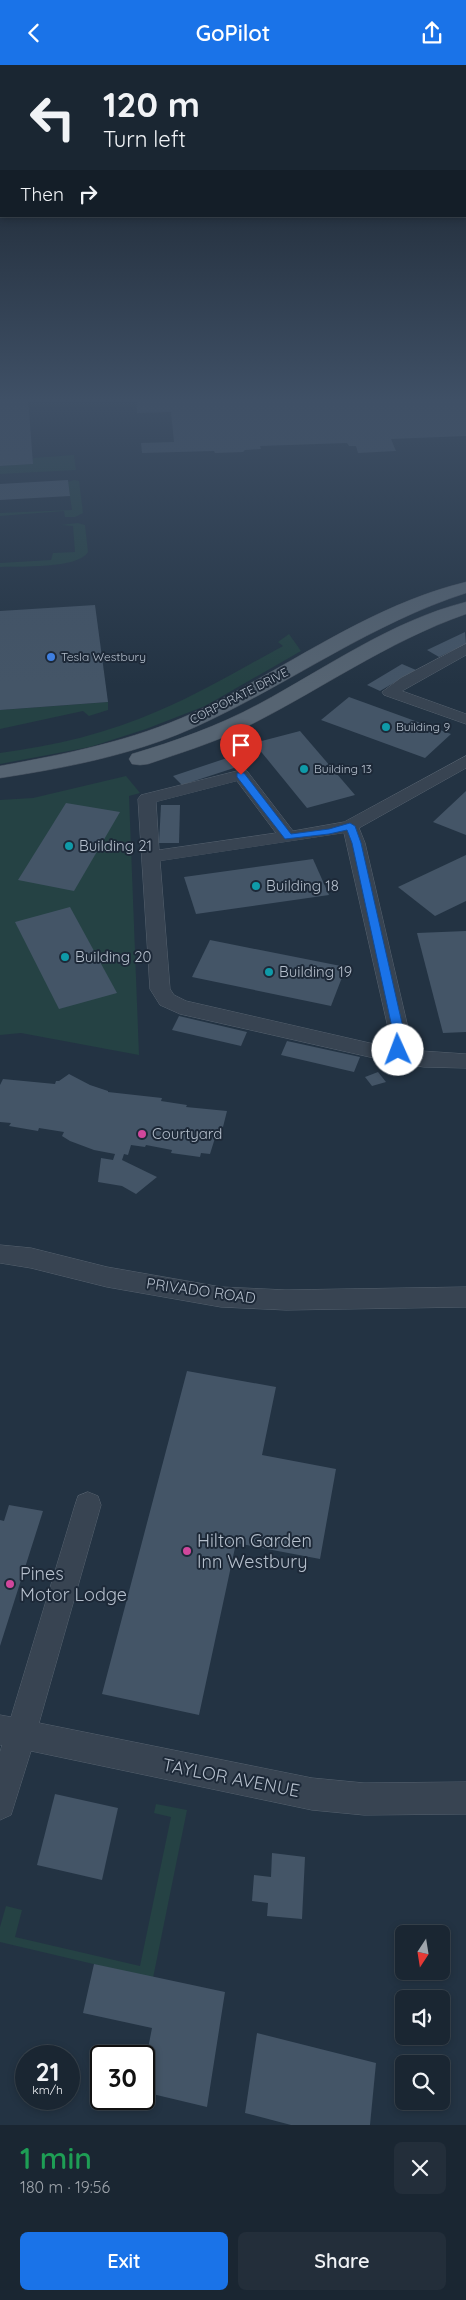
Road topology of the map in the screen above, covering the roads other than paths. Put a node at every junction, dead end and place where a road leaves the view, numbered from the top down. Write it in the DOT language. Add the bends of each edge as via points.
graph roads {
  1 [pos="466,587"];
  2 [pos="466,607"];
  3 [pos="334,645"];
  4 [pos="372,649"];
  5 [pos="466,649"];
  6 [pos="466,719"];
  7 [pos="466,761"];
  8 [pos="0,772"];
  9 [pos="0,783"];
  10 [pos="350,826"];
  11 [pos="288,837"];
  12 [pos="151,857"];
  13 [pos="396,1056"];
  14 [pos="466,1061"];
  15 [pos="0,1253"];
  16 [pos="466,1297"];
  17 [pos="88,1505"];
  18 [pos="10,1732"];
  19 [pos="466,1798"];
  20 [pos="0,1804"];
  1 -- 3 [label="main road, CORPORATE DRIVE" via="404,609"];
  2 -- 4 [label="main road, CORPORATE DRIVE"];
  3 -- 4 [label="main road" via="350,650"];
  3 -- 8 [label="main road, CORPORATE DRIVE" via="216,709 166,731 90,754"];
  4 -- 9 [label="main road, CORPORATE DRIVE" via="251,716 198,740 133,761 62,778"];
  5 -- 6 [label="street" via="390,691"];
  7 -- 10 [label="street"];
  10 -- 11 [label="street"];
  10 -- 13 [label="street" via="399,1032"];
  11 -- 12 [label="street"];
  11 -- 12 [label="street" via="241,775 147,799"];
  12 -- 13 [label="street" via="160,989 166,1000 180,1007"];
  13 -- 14 [label="street"];
  15 -- 16 [label="street, PRIVADO ROAD" via="221,1297 286,1300"];
  17 -- 18 [label="street"];
  18 -- 19 [label="street, TAYLOR AVENUE" via="312,1794 364,1799"];
  18 -- 20 [label="street"];
}
